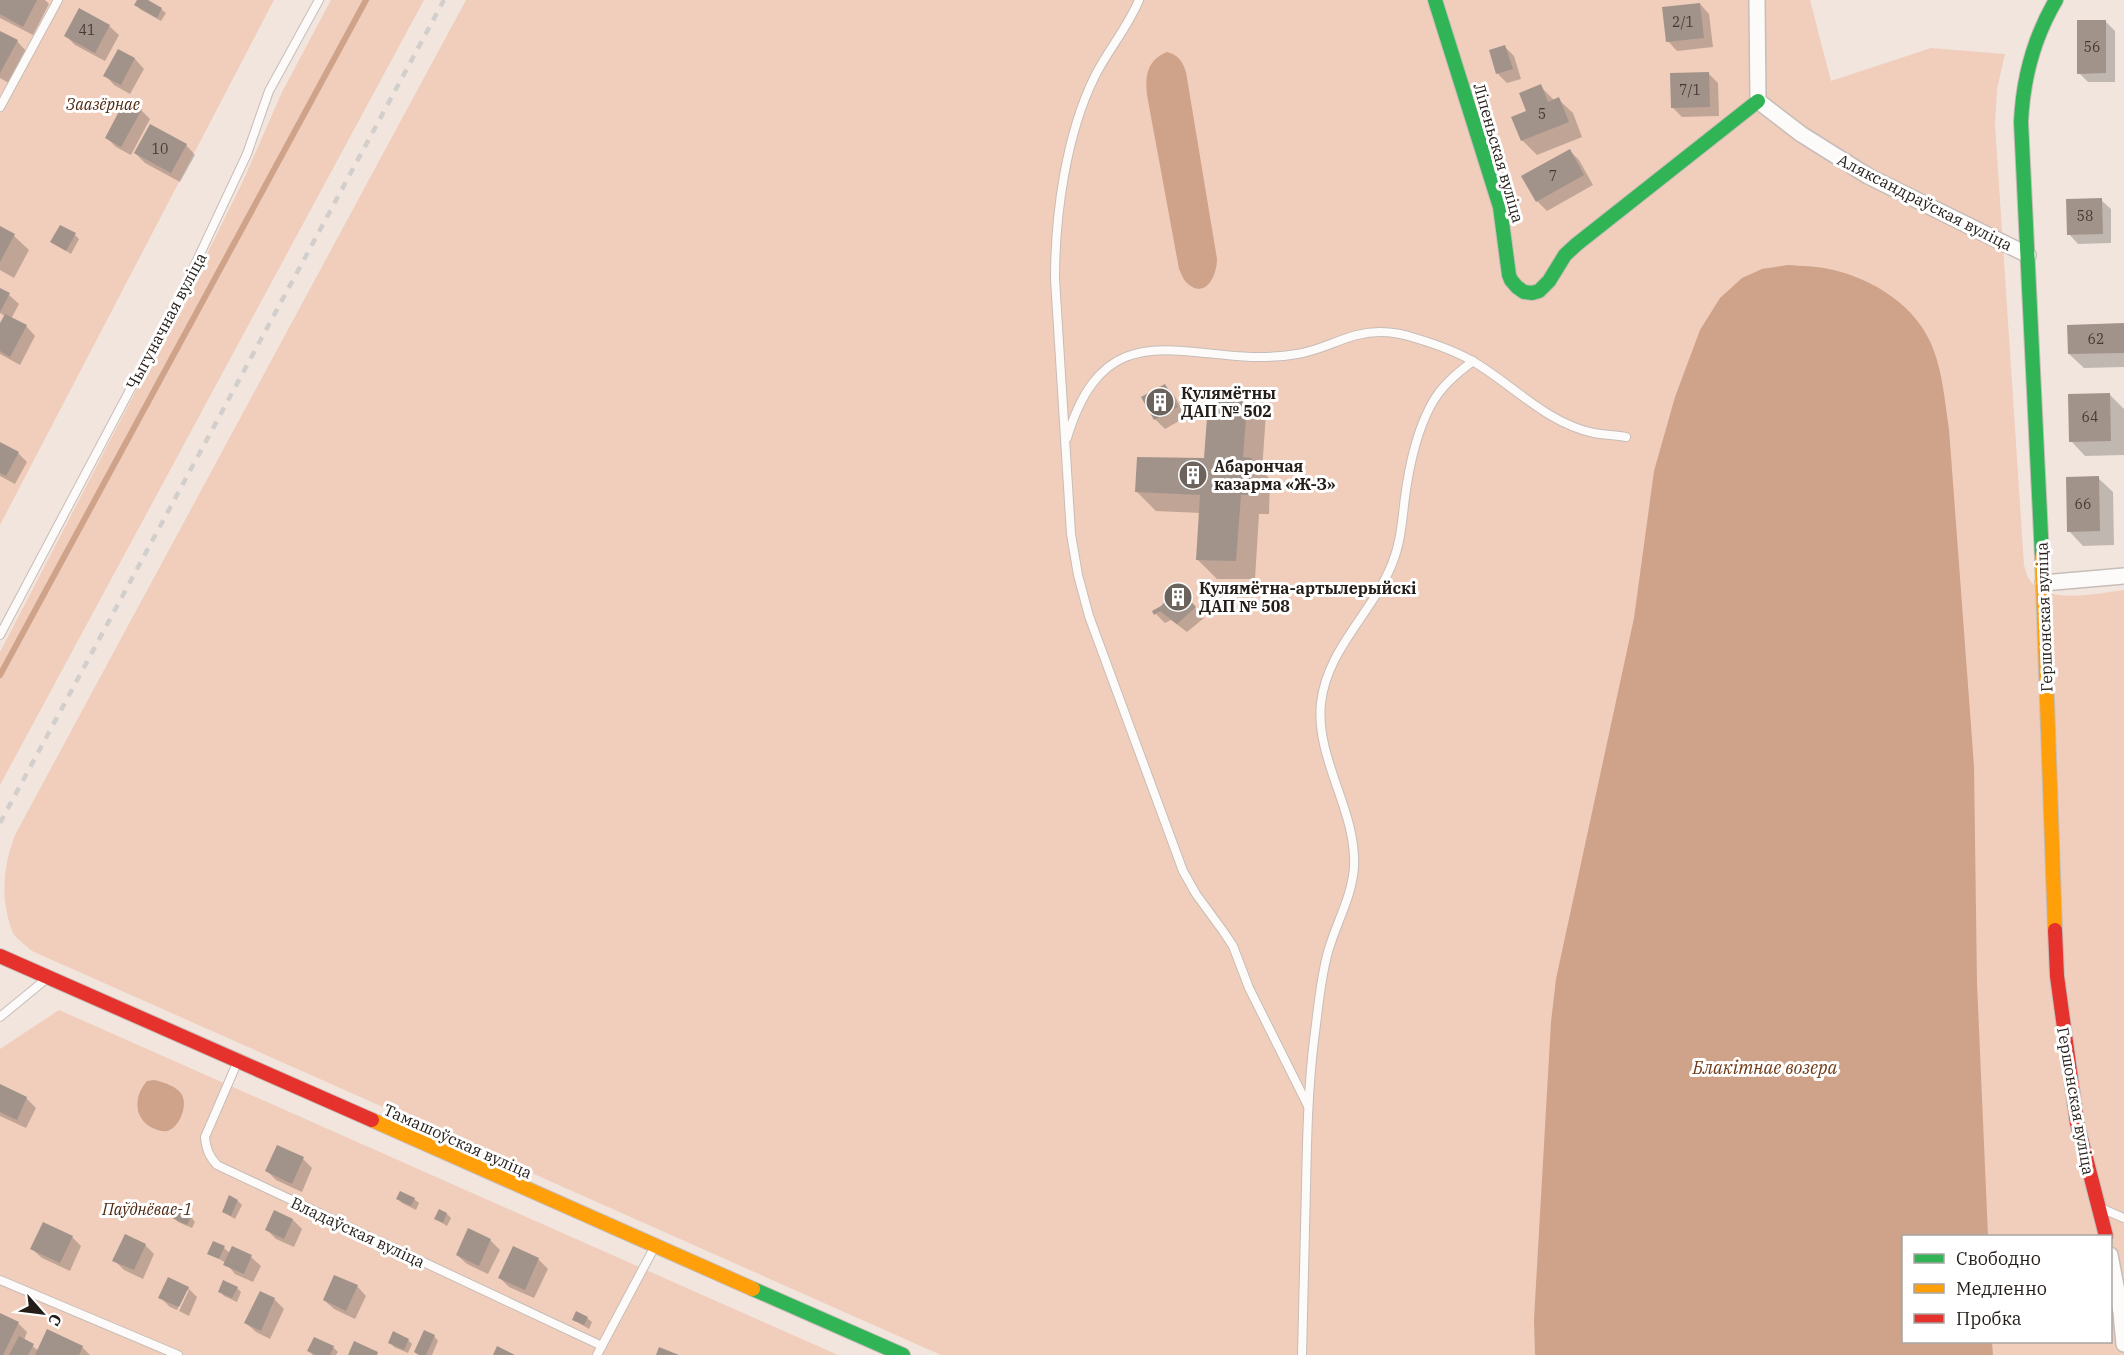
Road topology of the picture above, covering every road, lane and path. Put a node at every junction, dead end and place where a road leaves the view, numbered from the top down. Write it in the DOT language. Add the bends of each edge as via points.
graph roads {
  1 [pos="58,0"];
  2 [pos="319,0"];
  3 [pos="1139,0"];
  4 [pos="1435,0"];
  5 [pos="1757,0"];
  6 [pos="2056,0"];
  7 [pos="1758,100"];
  8 [pos="0,107"];
  9 [pos="2028,255"];
  10 [pos="1473,361"];
  11 [pos="1626,437"];
  12 [pos="1065,443"];
  13 [pos="2124,576"];
  14 [pos="2043,583"];
  15 [pos="0,635"];
  16 [pos="0,956"];
  17 [pos="48,977"];
  18 [pos="0,1017"];
  19 [pos="238,1062"];
  20 [pos="1308,1106"];
  21 [pos="2098,1206"];
  22 [pos="2124,1218"];
  23 [pos="2106,1235"];
  24 [pos="655,1246"];
  25 [pos="2112,1263"];
  26 [pos="0,1280"];
  27 [pos="2123,1309"];
  28 [pos="2124,1344"];
  29 [pos="602,1346"];
  30 [pos="178,1355"];
  31 [pos="597,1355"];
  32 [pos="903,1355"];
  33 [pos="1302,1355"];
  1 -- 8 [label="lane"];
  2 -- 15 [label="lane, Чыгуначная вуліца" via="269,91 247,154 193,270"];
  3 -- 12 [label="lane" via="1084,100 1058,207 1055,279"];
  4 -- 7 [label="street, Ліпеньская вуліца" via="1500,207 1509,274 1520,290 1528,293 1544,288 1565,256 1589,232"];
  5 -- 7 [label="street"];
  6 -- 9 [label="street, Гершонская вуліца" via="2035,39 2022,92"];
  7 -- 9 [label="street, Аляксандраўская вуліца" via="1801,134 1868,176"];
  9 -- 14 [label="street, Гершонская вуліца"];
  10 -- 11 [label="lane" via="1566,423 1593,433"];
  10 -- 12 [label="lane" via="1443,347 1384,332 1358,334 1298,354 1268,357 1169,349 1143,351 1101,373 1074,414"];
  10 -- 20 [label="lane" via="1442,388 1431,406 1408,477 1400,542 1392,564 1381,589 1342,646 1324,685 1321,705 1325,746 1348,826 1354,864 1352,883 1323,978"];
  12 -- 20 [label="lane" via="1078,575 1104,661 1183,871 1233,946 1249,988"];
  13 -- 14 [label="street"];
  14 -- 21 [label="street, Гершонская вуліца" via="2057,976 2077,1123"];
  16 -- 17 [label="street, Тамашоўская вуліца"];
  17 -- 18 [label="lane"];
  17 -- 19 [label="street, Тамашоўская вуліца"];
  19 -- 24 [label="street, Тамашоўская вуліца"];
  19 -- 29 [label="lane, Владаўская вуліца" via="206,1137 206,1148 217,1165"];
  20 -- 33 [label="lane"];
  21 -- 22 [label="lane"];
  21 -- 23 [label="street, Гершонская вуліца"];
  24 -- 29 [label="lane"];
  24 -- 32 [label="street, Тамашоўская вуліца"];
  25 -- 27 [label="street"];
  26 -- 30 [label="lane"];
  27 -- 28 [label="street"];
  29 -- 31 [label="lane"];
}
